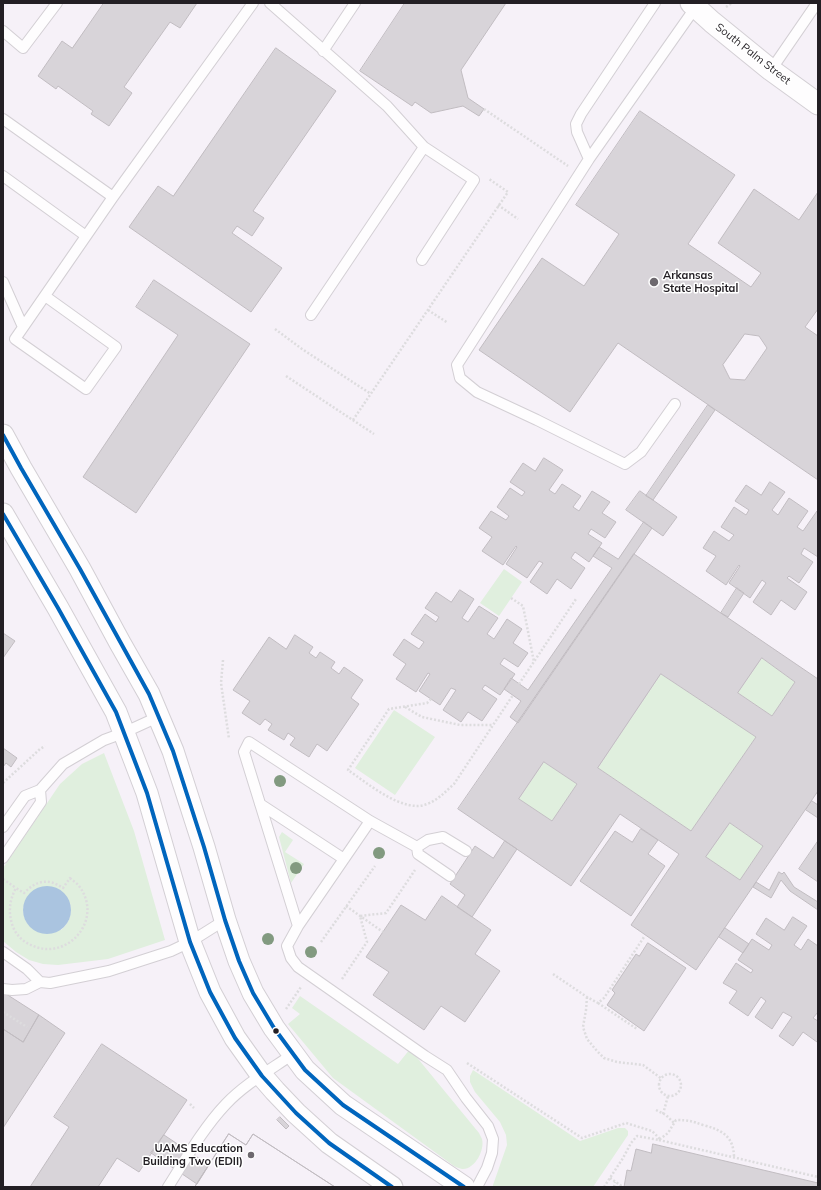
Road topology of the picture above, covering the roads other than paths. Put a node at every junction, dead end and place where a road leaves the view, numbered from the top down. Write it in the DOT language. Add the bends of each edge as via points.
graph roads {
  1 [pos="57,3"];
  2 [pos="253,3"];
  3 [pos="355,3"];
  4 [pos="655,3"];
  5 [pos="817,3"];
  6 [pos="272,4"];
  7 [pos="693,5"];
  8 [pos="3,31"];
  9 [pos="323,50"];
  10 [pos="771,70"];
  11 [pos="818,104"];
  12 [pos="3,119"];
  13 [pos="424,147"];
  14 [pos="589,159"];
  15 [pos="3,176"];
  16 [pos="113,197"];
  17 [pos="86,236"];
  18 [pos="422,260"];
  19 [pos="3,282"];
  20 [pos="45,296"];
  21 [pos="311,315"];
  22 [pos="23,327"];
  23 [pos="676,404"];
  24 [pos="3,435"];
  25 [pos="3,514"];
  26 [pos="158,717"];
  27 [pos="124,733"];
  28 [pos="40,790"];
  29 [pos="260,804"];
  30 [pos="370,821"];
  31 [pos="3,827"];
  32 [pos="417,847"];
  33 [pos="466,851"];
  34 [pos="3,858"];
  35 [pos="344,859"];
  36 [pos="450,876"];
  37 [pos="225,920"];
  38 [pos="298,926"];
  39 [pos="190,942"];
  40 [pos="3,952"];
  41 [pos="40,982"];
  42 [pos="3,989"];
  43 [pos="292,1054"];
  44 [pos="262,1076"];
  45 [pos="168,1187"];
  46 [pos="392,1187"];
  47 [pos="464,1187"];
  48 [pos="477,1187"];
  1 -- 8 [label="lane" via="23,48"];
  2 -- 16 [label="lane"];
  3 -- 9 [label="lane"];
  4 -- 14 [label="lane" via="576,124"];
  5 -- 10 [label="lane"];
  6 -- 9 [label="lane"];
  7 -- 10 [label="street, South Palm Street"];
  7 -- 14 [label="lane"];
  9 -- 13 [label="lane" via="387,106"];
  10 -- 11 [label="street, South Palm Street"];
  12 -- 16 [label="lane"];
  13 -- 18 [label="lane" via="474,180"];
  13 -- 21 [label="lane"];
  14 -- 23 [label="lane" via="457,365 460,378 477,392 625,464 641,452"];
  15 -- 17 [label="lane"];
  16 -- 17 [label="lane"];
  17 -- 20 [label="lane"];
  19 -- 22 [label="lane"];
  20 -- 22 [label="lane"];
  20 -- 22 [label="lane" via="116,347 86,389 15,339"];
  24 -- 26 [label="street" via="149,694"];
  25 -- 27 [label="street" via="116,712"];
  26 -- 27 [label="lane"];
  26 -- 37 [label="street" via="173,751"];
  27 -- 28 [label="lane" via="104,740 63,764"];
  27 -- 39 [label="street" via="147,792"];
  28 -- 31 [label="lane" via="25,796"];
  28 -- 34 [label="lane" via="41,802"];
  29 -- 30 [label="lane" via="244,752 249,742"];
  29 -- 35 [label="lane"];
  29 -- 38 [label="lane"];
  30 -- 32 [label="lane"];
  30 -- 35 [label="lane"];
  32 -- 33 [label="lane" via="428,840 443,837"];
  32 -- 36 [label="lane" via="418,854"];
  35 -- 38 [label="lane"];
  37 -- 39 [label="lane"];
  37 -- 43 [label="street" via="253,993"];
  38 -- 48 [label="lane" via="287,946 291,958 298,967 447,1070 488,1126 493,1139 492,1153"];
  39 -- 41 [label="lane" via="171,951 109,971 50,983"];
  39 -- 44 [label="street" via="210,992 235,1038"];
  40 -- 41 [label="lane"];
  41 -- 42 [label="lane" via="26,989"];
  43 -- 44 [label="lane"];
  43 -- 47 [label="street" via="305,1070 343,1105"];
  44 -- 45 [label="lane" via="235,1095 216,1115"];
  44 -- 46 [label="street" via="290,1108 317,1133"];
}
